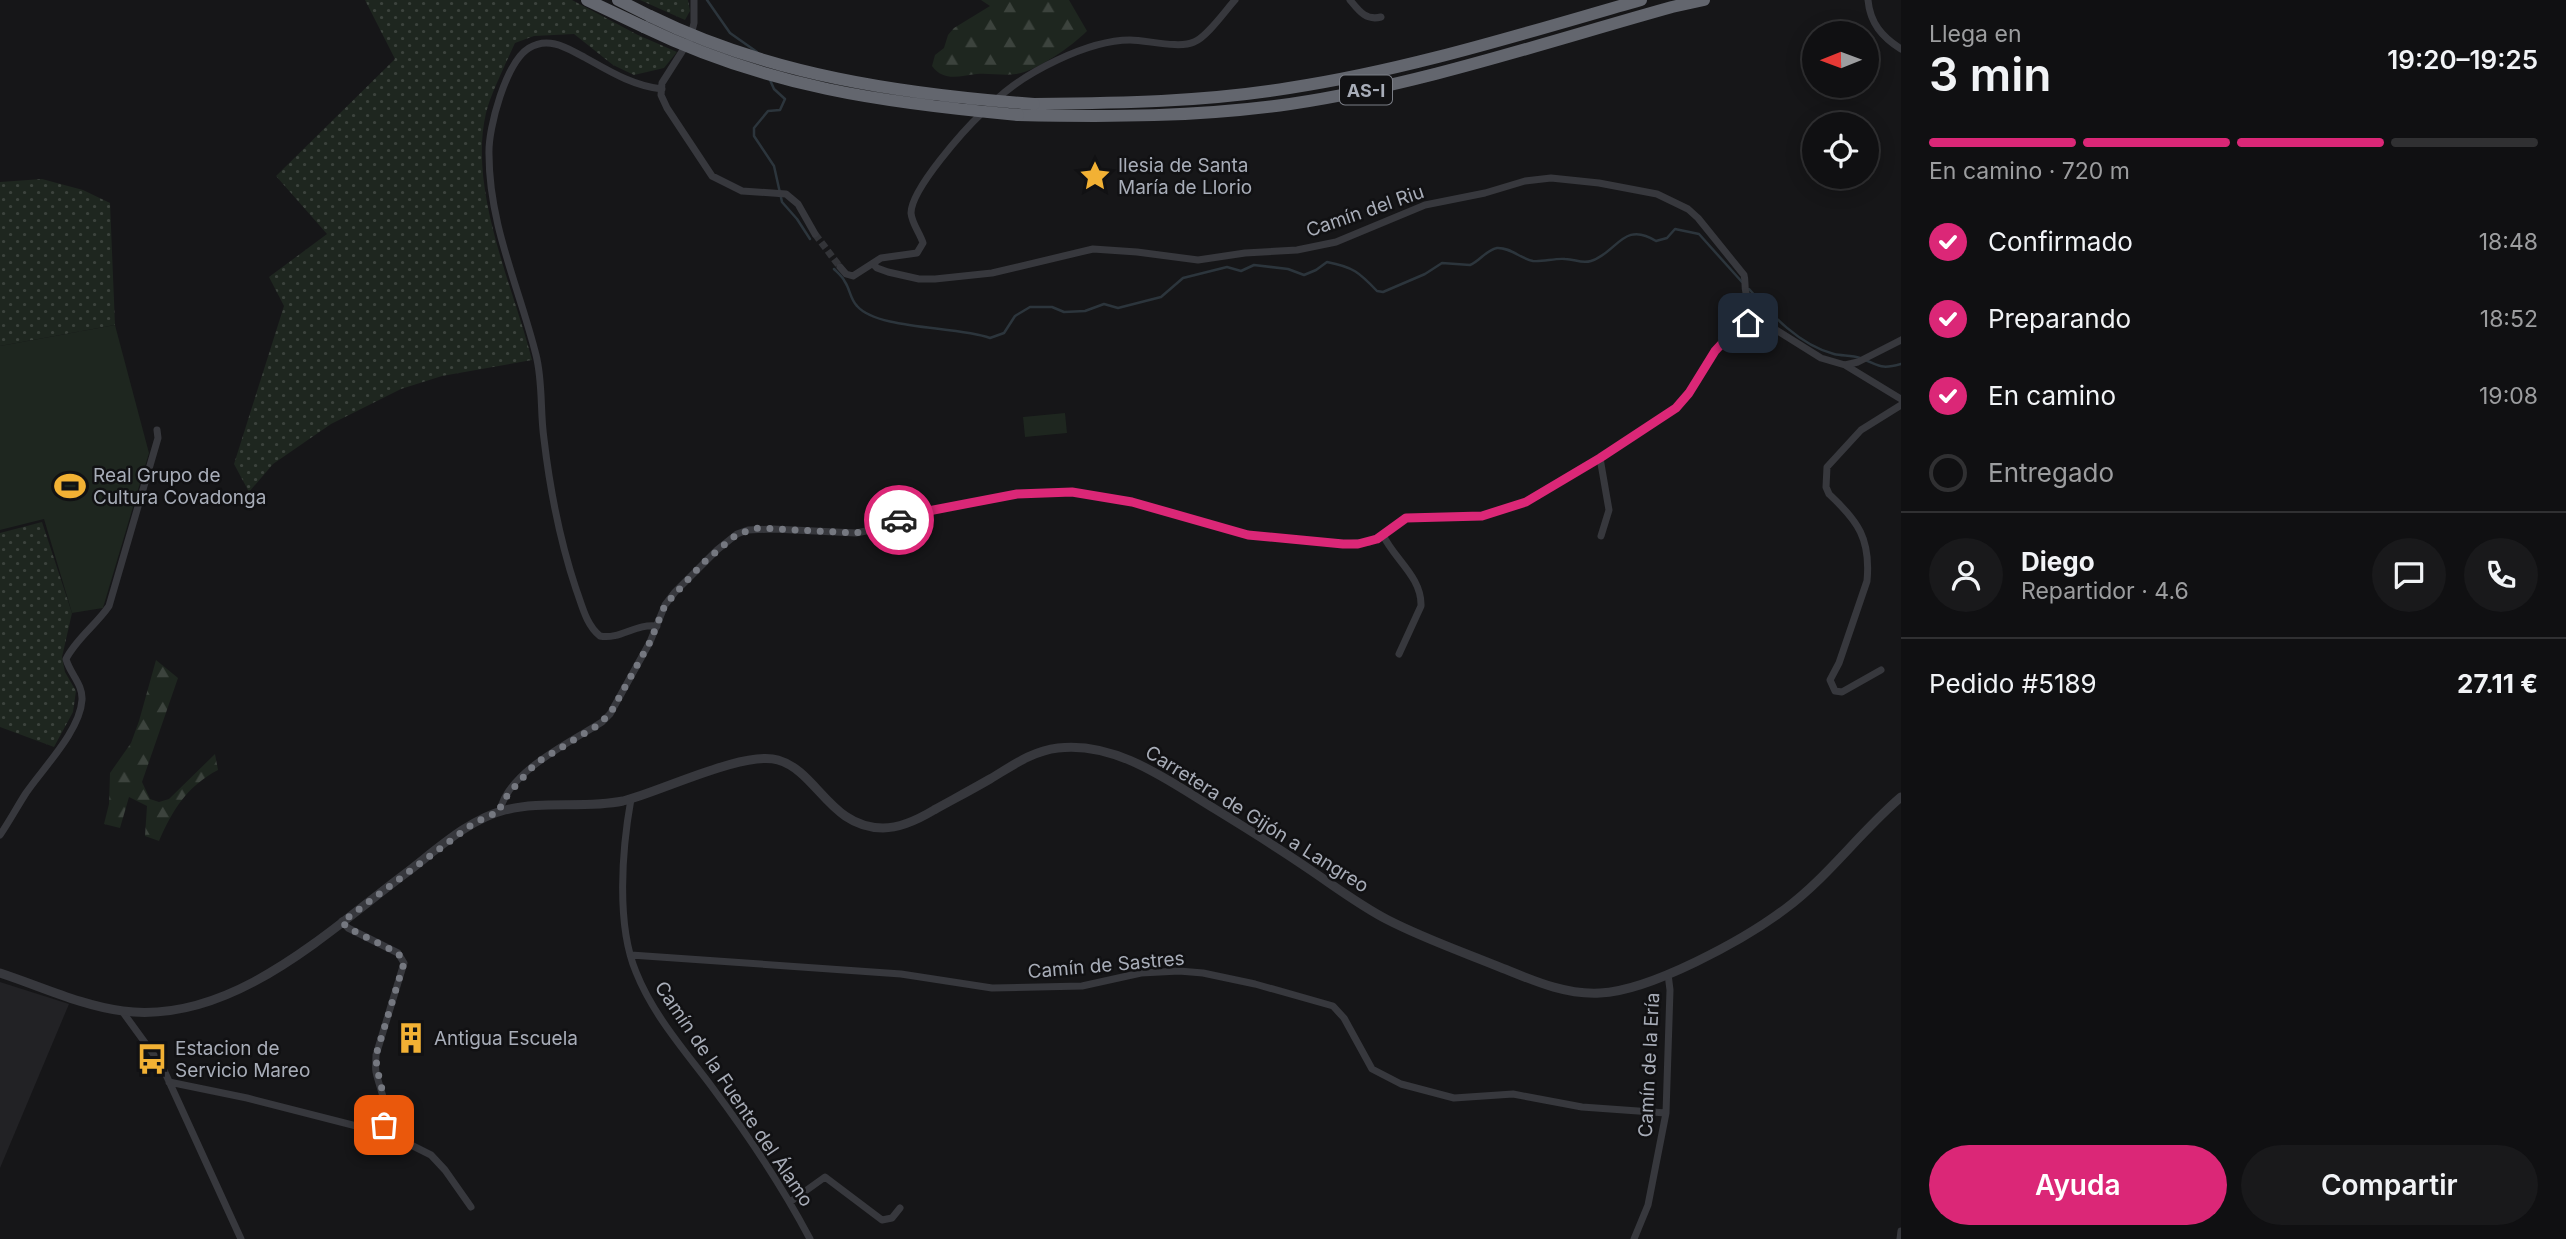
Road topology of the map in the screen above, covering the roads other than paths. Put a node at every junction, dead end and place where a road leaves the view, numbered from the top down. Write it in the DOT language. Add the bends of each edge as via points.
graph roads {
  1 [pos="587,0"];
  2 [pos="618,0"];
  3 [pos="694,0"];
  4 [pos="1236,0"];
  5 [pos="1350,0"];
  6 [pos="1641,0"];
  7 [pos="1704,0"];
  8 [pos="1868,0"];
  9 [pos="1381,18"];
  10 [pos="647,22"];
  11 [pos="1901,48"];
  12 [pos="662,89"];
  13 [pos="815,234"];
  14 [pos="873,264"];
  15 [pos="840,267"];
  16 [pos="1756,323"];
  17 [pos="1901,340"];
  18 [pos="1845,365"];
  19 [pos="1901,399"];
  20 [pos="1901,405"];
  21 [pos="157,430"];
  22 [pos="1600,458"];
  23 [pos="1383,535"];
  24 [pos="1601,536"];
  25 [pos="657,626"];
  26 [pos="1399,654"];
  27 [pos="1881,670"];
  28 [pos="1901,797"];
  29 [pos="631,799"];
  30 [pos="500,811"];
  31 [pos="0,835"];
  32 [pos="342,922"];
  33 [pos="631,955"];
  34 [pos="0,973"];
  35 [pos="1668,974"];
  36 [pos="122,1011"];
  37 [pos="169,1082"];
  38 [pos="1666,1113"];
  39 [pos="379,1129"];
  40 [pos="790,1202"];
  41 [pos="471,1207"];
  42 [pos="901,1208"];
  43 [pos="1900,1231"];
  44 [pos="240,1239"];
  45 [pos="810,1239"];
  46 [pos="1634,1239"];
  47 [pos="1900,1239"];
  1 -- 10 [label="highway, AS-I"];
  2 -- 10 [label="highway, AS-I"];
  3 -- 12 [label="street" via="690,39"];
  4 -- 14 [label="street" via="1195,42 1117,41 1055,62 1004,92 940,161 914,200 911,215 921,248"];
  5 -- 9 [label="street" via="1366,17"];
  6 -- 10 [label="highway, AS-I, bridge" via="1446,55 1290,88 1129,103 1034,104 943,97 829,77"];
  7 -- 10 [label="highway, AS-I, bridge" via="1370,89 1244,110 1130,117 1018,115 909,105 828,91 726,62"];
  8 -- 11 [label="street" via="1875,26"];
  12 -- 13 [label="street" via="667,108 712,176 742,191 792,198"];
  12 -- 25 [label="street" via="635,83 556,44 538,44 516,63 500,97 489,141 493,209 537,356 544,440 563,550 595,632 607,637 639,626"];
  14 -- 15 [label="street" via="853,276"];
  14 -- 16 [label="street, Camín del Riu" via="888,272 935,279 992,273 1093,249 1198,260 1297,250 1336,242 1425,205 1551,178 1657,194 1688,209 1746,280"];
  16 -- 18 [label="street" via="1768,325 1821,358"];
  16 -- 22 [label="street" via="1741,326 1715,351 1676,408"];
  17 -- 18 [label="street"];
  18 -- 19 [label="street"];
  20 -- 27 [label="street" via="1860,430 1827,467 1826,475 1829,494 1861,529 1868,571 1831,686 1842,692"];
  21 -- 31 [label="street" via="110,606 66,659 79,684 80,709 57,752"];
  22 -- 23 [label="street" via="1509,509 1482,516 1406,518"];
  22 -- 24 [label="street" via="1609,510"];
  23 -- 25 [label="street" via="1358,544 1286,541 1089,493 1028,492 918,513 856,533 748,530 717,550 675,592"];
  23 -- 26 [label="street" via="1409,570 1421,599"];
  25 -- 30 [label="street" via="610,714 536,763"];
  28 -- 35 [label="street, Carretera de Gijón a Langreo" via="1787,908 1753,931"];
  29 -- 30 [label="street, Carretera de Gijón a Langreo"];
  29 -- 33 [label="street, Camín de la Fuente del Álamo" via="622,896"];
  29 -- 35 [label="street, Carretera de Gijón a Langreo" via="733,764 778,760 841,814 880,829 921,818 1027,757 1055,748 1083,748 1138,764 1383,917 1427,939 1573,992 1604,993"];
  30 -- 32 [label="street, Carretera de Gijón a Langreo" via="474,823"];
  32 -- 36 [label="street, Carretera de Gijón a Langreo" via="299,955 226,996 180,1010"];
  32 -- 39 [label="street" via="398,953 404,963 376,1055 386,1115"];
  33 -- 38 [label="street, Camín de Sastres" via="901,974 992,988 1082,986 1166,971 1203,973 1333,1006 1372,1069 1401,1084 1454,1098 1513,1094 1582,1107"];
  33 -- 40 [label="street, Camín de la Fuente del Álamo" via="673,1037"];
  34 -- 36 [label="street, Carretera de Gijón a Langreo"];
  35 -- 38 [label="street, Camín de la Ería"];
  36 -- 37 [label="street"];
  37 -- 39 [label="street"];
  37 -- 44 [label="street"];
  38 -- 46 [label="street, Camín de la Ería" via="1648,1205"];
  39 -- 41 [label="street" via="431,1155"];
  40 -- 42 [label="street" via="825,1177 882,1220 892,1218"];
  40 -- 45 [label="street, Camín de la Fuente del Álamo"];
  43 -- 47 [label="street"];
}
